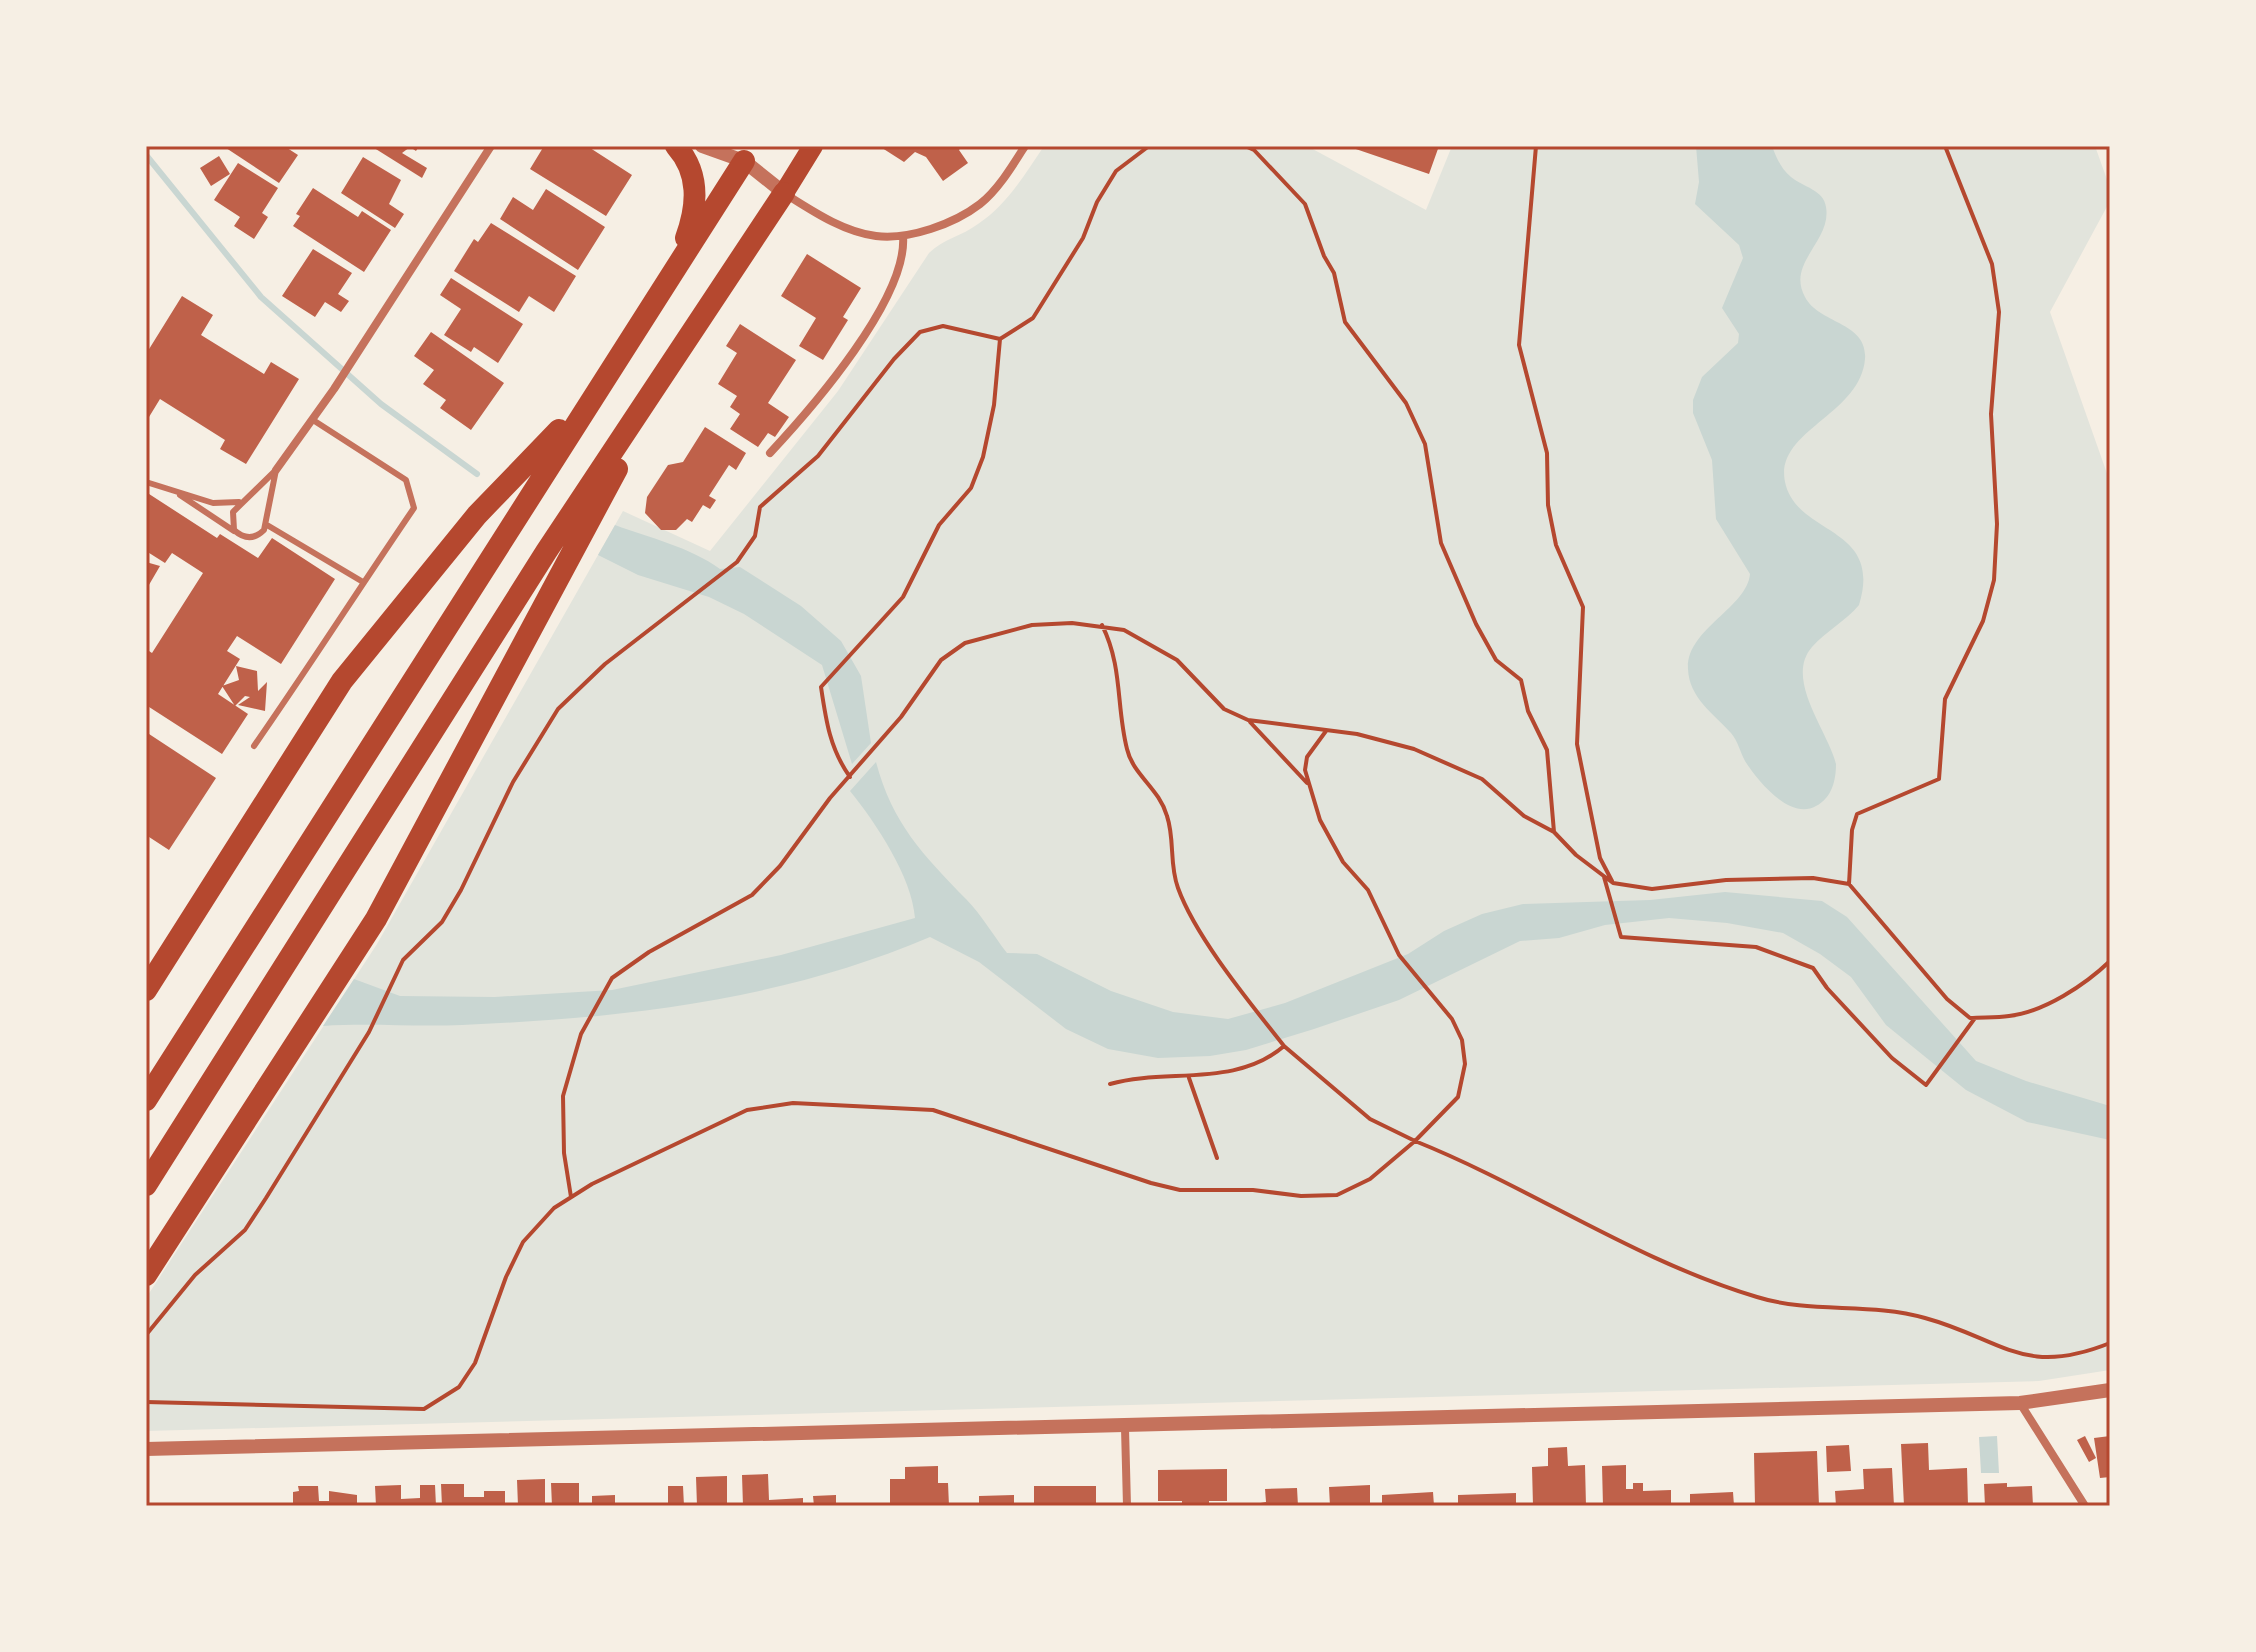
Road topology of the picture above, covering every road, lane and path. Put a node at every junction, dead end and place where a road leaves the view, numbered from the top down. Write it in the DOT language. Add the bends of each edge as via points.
graph roads {
  1 [pos="491,146"];
  2 [pos="676,146"];
  3 [pos="702,146"];
  4 [pos="813,146"];
  5 [pos="1025,146"];
  6 [pos="1149,146"];
  7 [pos="1245,146"];
  8 [pos="1536,146"];
  9 [pos="1945,146"];
  10 [pos="745,151"];
  11 [pos="784,193"];
  12 [pos="903,236"];
  13 [pos="674,269"];
  14 [pos="1000,339"];
  15 [pos="679,353"];
  16 [pos="593,394"];
  17 [pos="313,420"];
  18 [pos="770,453"];
  19 [pos="276,470"];
  20 [pos="146,482"];
  21 [pos="170,489"];
  22 [pos="247,497"];
  23 [pos="267,525"];
  24 [pos="238,534"];
  25 [pos="363,582"];
  26 [pos="1102,625"];
  27 [pos="1248,720"];
  28 [pos="1326,731"];
  29 [pos="254,746"];
  30 [pos="850,777"];
  31 [pos="1308,784"];
  32 [pos="1554,832"];
  33 [pos="1604,876"];
  34 [pos="1613,883"];
  35 [pos="1849,884"];
  36 [pos="2110,961"];
  37 [pos="146,990"];
  38 [pos="1975,1018"];
  39 [pos="1284,1046"];
  40 [pos="1189,1078"];
  41 [pos="1110,1084"];
  42 [pos="146,1100"];
  43 [pos="1415,1141"];
  44 [pos="1217,1158"];
  45 [pos="146,1185"];
  46 [pos="571,1197"];
  47 [pos="146,1275"];
  48 [pos="146,1335"];
  49 [pos="2110,1343"];
  50 [pos="2110,1390"];
  51 [pos="146,1402"];
  52 [pos="2020,1403"];
  53 [pos="1125,1428"];
  54 [pos="146,1449"];
  55 [pos="1127,1506"];
  56 [pos="2085,1506"];
  1 -- 17 [label="street"];
  2 -- 13 [label="highway" via="694,177 693,212"];
  3 -- 10 [label="street"];
  4 -- 11 [label="highway"];
  5 -- 12 [label="street" via="982,203"];
  6 -- 14 [label="path" via="1116,171 1083,238 1033,318"];
  7 -- 32 [label="path" via="1305,204 1334,273 1345,322 1388,375 1419,430 1441,543 1496,660 1521,680 1528,711 1547,750"];
  8 -- 34 [label="path" via="1519,345 1547,453 1548,505 1556,545 1583,607 1577,744 1600,858"];
  9 -- 35 [label="path" via="1992,264 1999,312 1991,414 1997,524 1994,580 1983,621 1945,699 1939,779 1857,814"];
  10 -- 11 [label="street"];
  10 -- 13 [label="highway"];
  11 -- 12 [label="street" via="847,228"];
  11 -- 15 [label="highway"];
  12 -- 18 [label="street" via="897,277 872,320 826,388"];
  13 -- 16 [label="highway"];
  14 -- 30 [label="path" via="994,405 971,488 939,525 903,597 821,687 827,728 837,759"];
  14 -- 48 [label="path" via="943,326 920,332 818,456 760,507 755,536 737,562 605,664 558,709 513,782 448,911 403,960 369,1032 245,1230 195,1275"];
  15 -- 45 [label="highway" via="546,552"];
  15 -- 47 [label="highway" via="376,919"];
  16 -- 37 [label="highway" via="477,515 342,681"];
  16 -- 42 [label="highway"];
  17 -- 19 [label="street"];
  17 -- 25 [label="lane" via="406,480 414,508"];
  19 -- 22 [label="lane"];
  19 -- 23 [label="lane"];
  20 -- 21 [label="lane"];
  21 -- 22 [label="lane" via="213,503"];
  21 -- 24 [label="lane"];
  22 -- 24 [label="lane" via="233,512"];
  23 -- 24 [label="lane" via="255,537"];
  23 -- 25 [label="lane"];
  25 -- 29 [label="lane"];
  26 -- 27 [label="path" via="1124,630 1168,654 1224,709"];
  26 -- 30 [label="path" via="1032,625 965,643 941,660"];
  26 -- 39 [label="path" via="1114,650 1127,751 1137,771 1154,786 1168,817 1179,891 1248,1001"];
  27 -- 28 [label="path"];
  27 -- 31 [label="path"];
  28 -- 31 [label="path" via="1307,757"];
  28 -- 32 [label="path" via="1357,734 1451,763"];
  30 -- 46 [label="path" via="752,895 649,952 606,986 581,1034 563,1096"];
  31 -- 43 [label="path" via="1343,862 1368,890 1399,955 1452,1019 1462,1040 1465,1064 1458,1097"];
  32 -- 33 [label="path"];
  33 -- 34 [label="path"];
  33 -- 38 [label="path" via="1621,937 1756,947 1813,968 1892,1058 1926,1085"];
  34 -- 35 [label="path" via="1652,889 1813,878"];
  35 -- 38 [label="path" via="1947,999"];
  36 -- 38 [label="path" via="2059,997 2012,1016"];
  39 -- 40 [label="path" via="1272,1056"];
  39 -- 43 [label="path" via="1370,1119"];
  40 -- 41 [label="path" via="1132,1078"];
  40 -- 44 [label="path"];
  43 -- 46 [label="path" via="1370,1179 1337,1195 1180,1190 933,1110 793,1103 747,1110"];
  43 -- 49 [label="path" via="1706,1281 1761,1299 1889,1310 1927,1318 2011,1353 2050,1358 2084,1354"];
  46 -- 51 [label="path" via="523,1242 475,1363 459,1387 424,1409"];
  50 -- 52 [label="street"];
  52 -- 53 [label="street"];
  52 -- 56 [label="street"];
  53 -- 54 [label="street"];
  53 -- 55 [label="street"];
}
